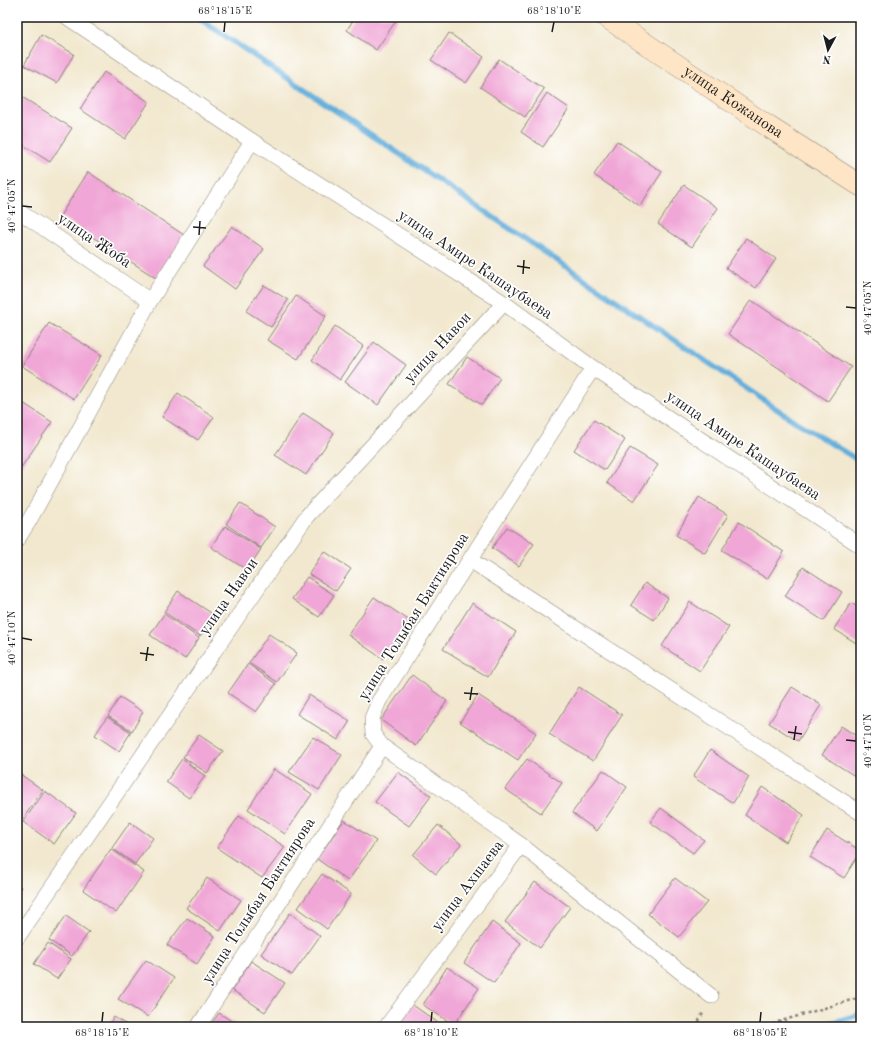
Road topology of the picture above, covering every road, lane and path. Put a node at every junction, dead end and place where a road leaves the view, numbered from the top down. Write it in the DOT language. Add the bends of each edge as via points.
graph roads {
  1 [pos="67,17"];
  2 [pos="606,17"];
  3 [pos="252,141"];
  4 [pos="861,186"];
  5 [pos="17,210"];
  6 [pos="150,301"];
  7 [pos="504,304"];
  8 [pos="593,368"];
  9 [pos="23,517"];
  10 [pos="17,540"];
  11 [pos="861,546"];
  12 [pos="470,560"];
  13 [pos="382,746"];
  14 [pos="861,812"];
  15 [pos="521,845"];
  16 [pos="17,938"];
  17 [pos="711,996"];
  18 [pos="861,997"];
  19 [pos="198,1027"];
  20 [pos="386,1027"];
  21 [pos="767,1027"];
  1 -- 3 [label="street, улица Амире Кашаубаева"];
  2 -- 4 [label="main road, улица Кожанова"];
  3 -- 6 [label="street"];
  3 -- 7 [label="street, улица Амире Кашаубаева"];
  5 -- 6 [label="street, улица Жоба"];
  6 -- 9 [label="street"];
  7 -- 8 [label="street, улица Амире Кашаубаева"];
  7 -- 16 [label="street, улица Навои" via="307,516"];
  8 -- 11 [label="street, улица Амире Кашаубаева"];
  8 -- 12 [label="street, улица Толыбая Бактиярова"];
  9 -- 10 [label="street"];
  12 -- 13 [label="street, улица Толыбая Бактиярова" via="379,701 372,718 373,734"];
  12 -- 14 [label="street"];
  13 -- 15 [label="street, улица Ахшаева"];
  13 -- 19 [label="street, улица Толыбая Бактиярова"];
  15 -- 17 [label="street"];
  15 -- 20 [label="street, улица Ахшаева"];
  18 -- 21 [label="path"];
}
